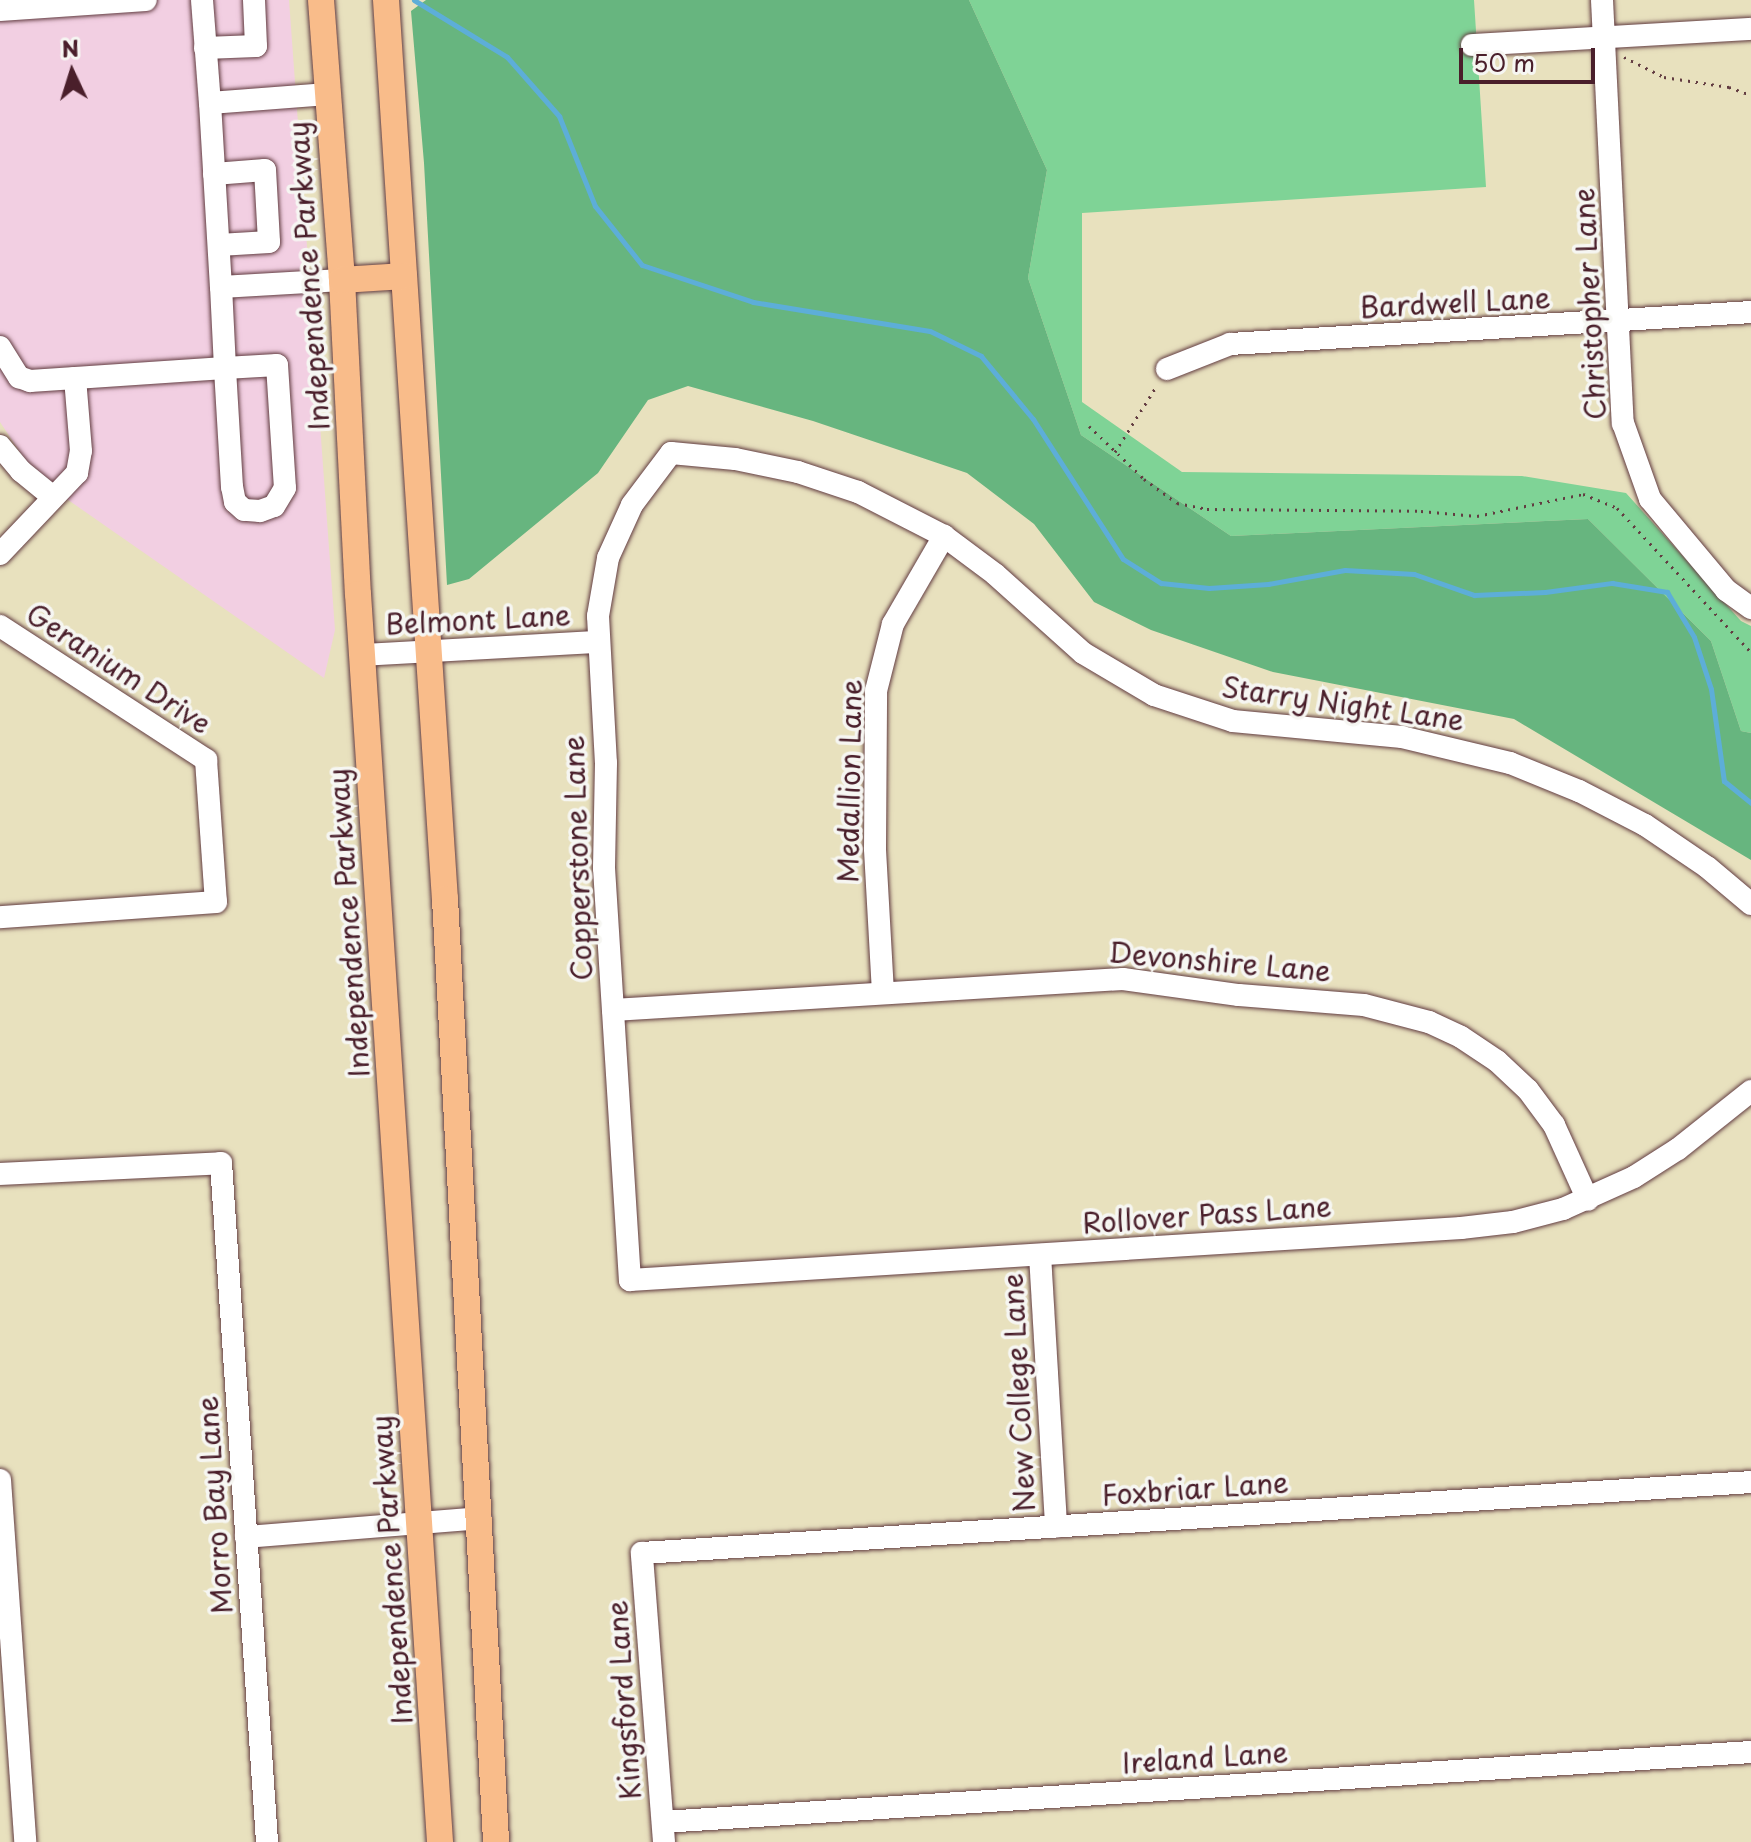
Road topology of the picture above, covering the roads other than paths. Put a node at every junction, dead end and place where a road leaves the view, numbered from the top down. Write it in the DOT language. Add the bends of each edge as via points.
graph roads {
  1 [pos="146,0"];
  2 [pos="202,0"];
  3 [pos="254,0"];
  4 [pos="321,0"];
  5 [pos="386,0"];
  6 [pos="1602,0"];
  7 [pos="0,10"];
  8 [pos="1751,29"];
  9 [pos="1604,37"];
  10 [pos="1472,45"];
  11 [pos="205,48"];
  12 [pos="328,94"];
  13 [pos="210,103"];
  14 [pos="214,174"];
  15 [pos="219,245"];
  16 [pos="404,276"];
  17 [pos="342,280"];
  18 [pos="221,287"];
  19 [pos="1751,312"];
  20 [pos="1618,322"];
  21 [pos="0,347"];
  22 [pos="225,368"];
  23 [pos="1167,369"];
  24 [pos="75,378"];
  25 [pos="0,446"];
  26 [pos="671,453"];
  27 [pos="53,497"];
  28 [pos="944,536"];
  29 [pos="0,554"];
  30 [pos="1751,608"];
  31 [pos="0,626"];
  32 [pos="598,642"];
  33 [pos="427,652"];
  34 [pos="362,655"];
  35 [pos="1751,904"];
  36 [pos="0,917"];
  37 [pos="883,993"];
  38 [pos="613,1010"];
  39 [pos="1748,1100"];
  40 [pos="0,1174"];
  41 [pos="1588,1200"];
  42 [pos="1040,1255"];
  43 [pos="630,1280"];
  44 [pos="0,1480"];
  45 [pos="1751,1482"];
  46 [pos="480,1518"];
  47 [pos="420,1525"];
  48 [pos="1056,1527"];
  49 [pos="246,1537"];
  50 [pos="642,1553"];
  51 [pos="1751,1752"];
  52 [pos="663,1832"];
  53 [pos="25,1842"];
  54 [pos="267,1842"];
  55 [pos="440,1842"];
  56 [pos="496,1842"];
  1 -- 7 [label="street"];
  2 -- 11 [label="street"];
  3 -- 11 [label="street" via="256,46"];
  4 -- 12 [label="main road, Independence Parkway"];
  5 -- 16 [label="main road"];
  6 -- 9 [label="street, Christopher Lane"];
  8 -- 9 [label="street"];
  9 -- 10 [label="street"];
  9 -- 20 [label="street, Christopher Lane"];
  11 -- 13 [label="street"];
  12 -- 13 [label="street"];
  12 -- 17 [label="main road, Independence Parkway"];
  13 -- 14 [label="street"];
  14 -- 15 [label="street"];
  14 -- 15 [label="street" via="265,170 269,242"];
  15 -- 18 [label="street"];
  16 -- 17 [label="main road"];
  16 -- 33 [label="main road"];
  17 -- 18 [label="street"];
  17 -- 34 [label="main road, Independence Parkway"];
  18 -- 22 [label="street"];
  19 -- 20 [label="street, Bardwell Lane"];
  20 -- 23 [label="street, Bardwell Lane" via="1230,344"];
  20 -- 30 [label="street, Christopher Lane" via="1623,423 1650,499 1726,590"];
  21 -- 24 [label="street" via="19,377"];
  22 -- 22 [label="street" via="235,502 244,510 260,511 274,506 285,488 277,365"];
  22 -- 24 [label="street"];
  24 -- 27 [label="street" via="81,451 77,473"];
  25 -- 27 [label="street"];
  26 -- 28 [label="street, Starry Night Lane" via="735,459 808,475 878,501"];
  26 -- 32 [label="street, Copperstone Lane" via="632,505 615,540 600,597"];
  27 -- 29 [label="street"];
  28 -- 35 [label="street, Starry Night Lane" via="1083,653 1154,695 1233,721 1402,737 1510,763 1645,825"];
  28 -- 37 [label="street, Medallion Lane" via="893,624 876,691 875,865"];
  31 -- 36 [label="street, Geranium Drive" via="206,760 216,902"];
  32 -- 33 [label="street, Belmont Lane"];
  32 -- 38 [label="street, Copperstone Lane"];
  33 -- 34 [label="street, Belmont Lane"];
  33 -- 46 [label="main road"];
  34 -- 47 [label="main road, Independence Parkway"];
  37 -- 38 [label="street, Devonshire Lane"];
  37 -- 41 [label="street, Devonshire Lane" via="1123,979 1352,1004 1413,1017 1480,1048 1528,1090 1564,1144"];
  38 -- 43 [label="street, Copperstone Lane"];
  39 -- 41 [label="street, Rollover Pass Lane" via="1657,1164"];
  40 -- 49 [label="street, Morro Bay Lane" via="221,1163"];
  41 -- 42 [label="street, Rollover Pass Lane" via="1487,1226"];
  42 -- 43 [label="street, Rollover Pass Lane"];
  42 -- 48 [label="street, New College Lane"];
  44 -- 53 [label="street"];
  45 -- 48 [label="street, Foxbriar Lane"];
  46 -- 47 [label="street"];
  46 -- 56 [label="main road"];
  47 -- 49 [label="street"];
  47 -- 55 [label="main road, Independence Parkway"];
  48 -- 50 [label="street, Foxbriar Lane"];
  49 -- 54 [label="street, Morro Bay Lane"];
  50 -- 52 [label="street, Kingsford Lane"];
  51 -- 52 [label="street, Ireland Lane"];
}
